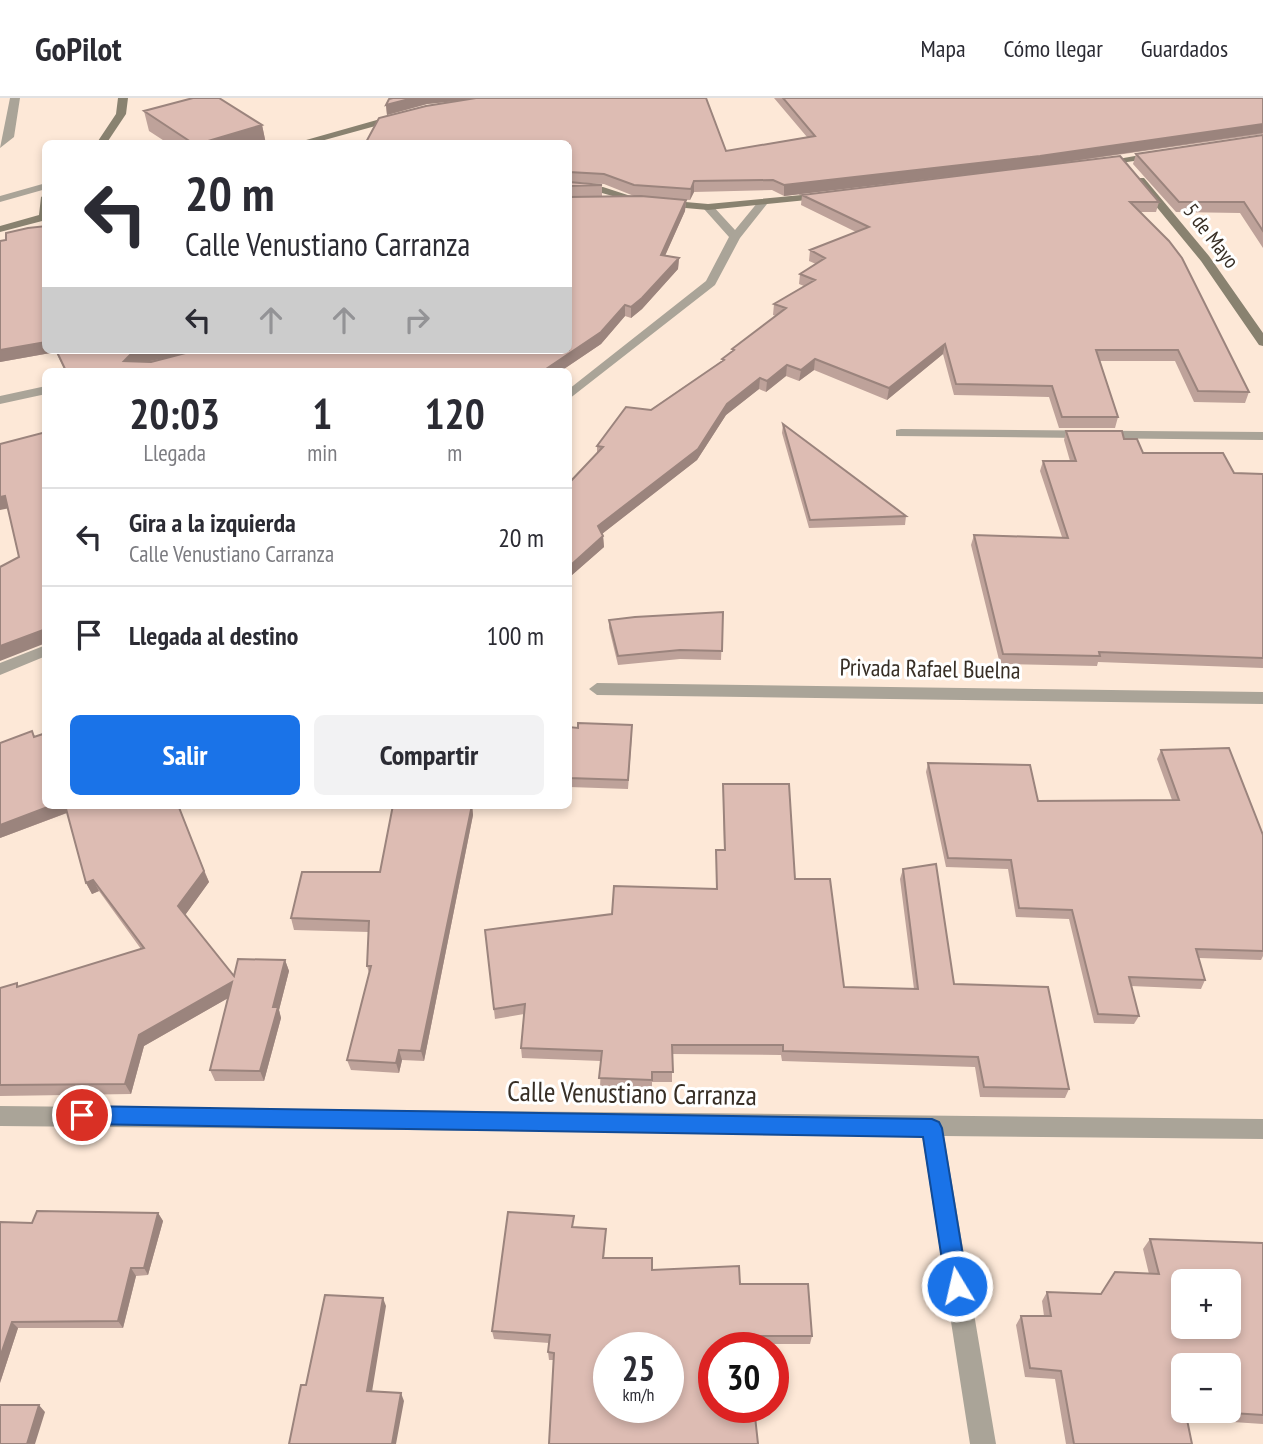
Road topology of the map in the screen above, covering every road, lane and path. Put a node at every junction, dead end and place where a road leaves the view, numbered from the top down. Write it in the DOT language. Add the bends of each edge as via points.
graph roads {
  1 [pos="15,98"];
  2 [pos="122,98"];
  3 [pos="414,113"];
  4 [pos="104,140"];
  5 [pos="312,140"];
  6 [pos="0,145"];
  7 [pos="1173,152"];
  8 [pos="1121,160"];
  9 [pos="1086,165"];
  10 [pos="42,187"];
  11 [pos="572,187"];
  12 [pos="830,195"];
  13 [pos="1,200"];
  14 [pos="641,201"];
  15 [pos="606,203"];
  16 [pos="762,204"];
  17 [pos="708,207"];
  18 [pos="42,217"];
  19 [pos="0,229"];
  20 [pos="735,237"];
  21 [pos="1263,342"];
  22 [pos="42,391"];
  23 [pos="572,393"];
  24 [pos="0,400"];
  25 [pos="901,433"];
  26 [pos="1263,436"];
  27 [pos="42,652"];
  28 [pos="0,669"];
  29 [pos="597,689"];
  30 [pos="1263,698"];
  31 [pos="0,1116"];
  32 [pos="932,1128"];
  33 [pos="1263,1129"];
  34 [pos="982,1444"];
  1 -- 6 [label="street" via="9,138"];
  2 -- 4 [label="main road" via="121,114"];
  3 -- 5 [label="main road"];
  7 -- 8 [label="main road"];
  8 -- 9 [label="main road"];
  8 -- 21 [label="main road, 5 de Mayo" via="1181,226"];
  10 -- 13 [label="street"];
  11 -- 14 [label="main road"];
  12 -- 16 [label="main road"];
  14 -- 15 [label="main road"];
  14 -- 17 [label="main road"];
  16 -- 17 [label="main road"];
  16 -- 20 [label="street"];
  17 -- 20 [label="street"];
  18 -- 19 [label="main road"];
  20 -- 23 [label="street" via="711,283"];
  22 -- 24 [label="street"];
  25 -- 26 [label="street"];
  27 -- 28 [label="street"];
  29 -- 30 [label="street, Privada Rafael Buelna"];
  31 -- 32 [label="street, Calle Venustiano Carranza"];
  32 -- 33 [label="street, Calle Venustiano Carranza"];
  32 -- 34 [label="street"];
}
